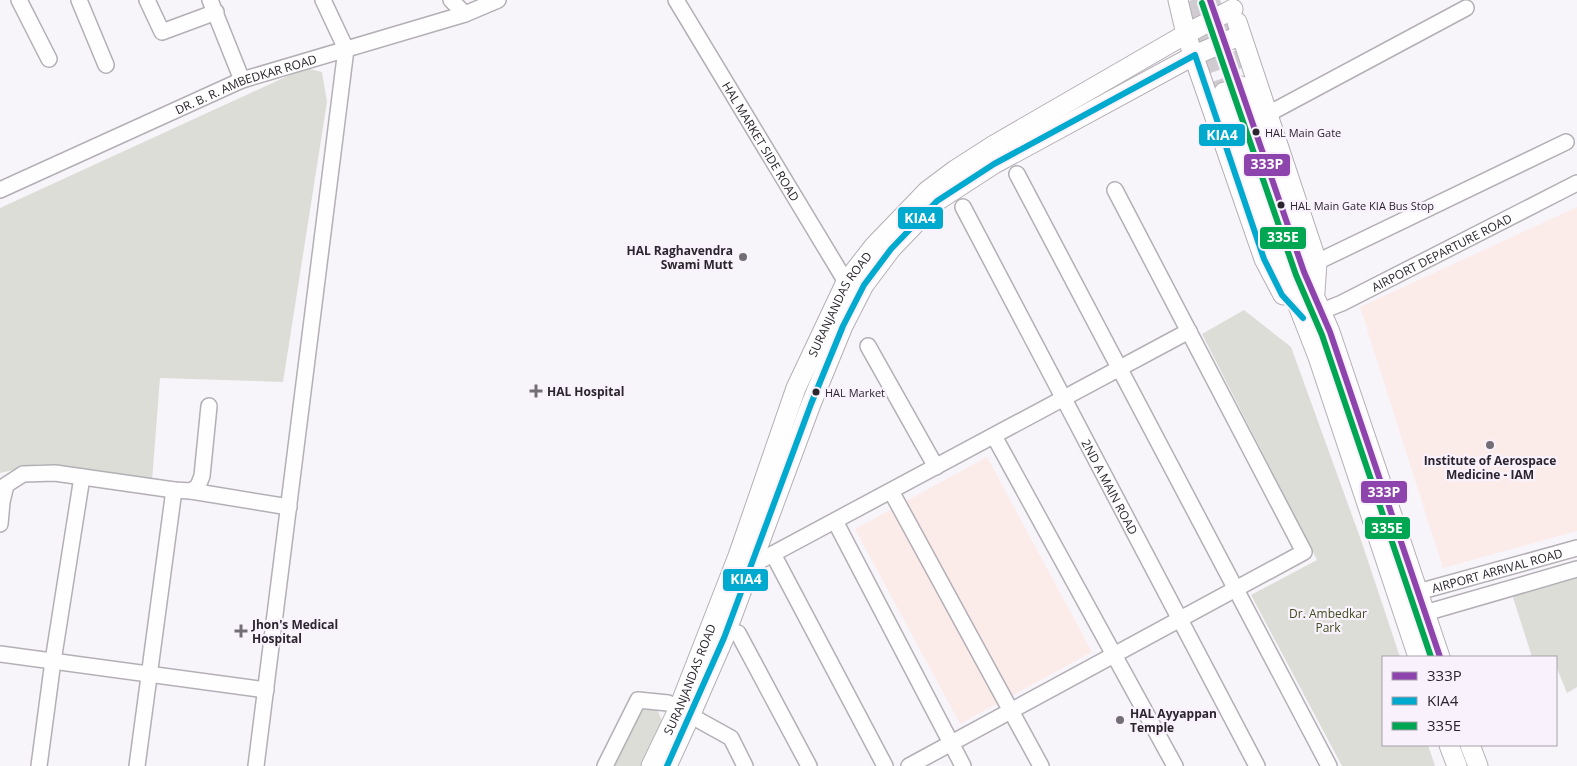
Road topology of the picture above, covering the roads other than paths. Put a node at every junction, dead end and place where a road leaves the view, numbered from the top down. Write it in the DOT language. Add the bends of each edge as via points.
graph roads {
  1 [pos="19,0"];
  2 [pos="79,0"];
  3 [pos="147,0"];
  4 [pos="323,0"];
  5 [pos="451,0"];
  6 [pos="498,0"];
  7 [pos="676,0"];
  8 [pos="1178,0"];
  9 [pos="1231,5"];
  10 [pos="213,6"];
  11 [pos="1466,8"];
  12 [pos="465,14"];
  13 [pos="1186,34"];
  14 [pos="1241,34"];
  15 [pos="346,49"];
  16 [pos="1195,55"];
  17 [pos="49,58"];
  18 [pos="106,65"];
  19 [pos="242,80"];
  20 [pos="1232,89"];
  21 [pos="1268,114"];
  22 [pos="1566,142"];
  23 [pos="1017,174"];
  24 [pos="1577,183"];
  25 [pos="0,190"];
  26 [pos="1116,190"];
  27 [pos="963,207"];
  28 [pos="1317,262"];
  29 [pos="852,289"];
  30 [pos="1313,308"];
  31 [pos="1189,331"];
  32 [pos="868,346"];
  33 [pos="1120,368"];
  34 [pos="1064,398"];
  35 [pos="209,406"];
  36 [pos="994,436"];
  37 [pos="936,467"];
  38 [pos="82,477"];
  39 [pos="174,490"];
  40 [pos="191,491"];
  41 [pos="891,491"];
  42 [pos="289,507"];
  43 [pos="835,521"];
  44 [pos="0,524"];
  45 [pos="1577,548"];
  46 [pos="773,554"];
  47 [pos="745,560"];
  48 [pos="1577,569"];
  49 [pos="1236,589"];
  50 [pos="1418,592"];
  51 [pos="1425,613"];
  52 [pos="1180,619"];
  53 [pos="738,633"];
  54 [pos="0,654"];
  55 [pos="1114,655"];
  56 [pos="1418,656"];
  57 [pos="1440,656"];
  58 [pos="53,661"];
  59 [pos="149,674"];
  60 [pos="266,690"];
  61 [pos="1011,711"];
  62 [pos="684,713"];
  63 [pos="951,743"];
  64 [pos="1449,746"];
  65 [pos="1470,746"];
  66 [pos="39,766"];
  67 [pos="137,766"];
  68 [pos="256,766"];
  69 [pos="605,766"];
  70 [pos="651,766"];
  71 [pos="667,766"];
  72 [pos="746,766"];
  73 [pos="809,766"];
  74 [pos="885,766"];
  75 [pos="910,766"];
  76 [pos="962,766"];
  77 [pos="1041,766"];
  78 [pos="1175,766"];
  79 [pos="1257,766"];
  80 [pos="1329,766"];
  81 [pos="1457,766"];
  82 [pos="1478,766"];
  1 -- 17 [label="street"];
  2 -- 18 [label="street"];
  3 -- 10 [label="street" via="162,32"];
  4 -- 15 [label="street"];
  5 -- 12 [label="street"];
  6 -- 12 [label="street, DR. B. R. AMBEDKAR ROAD"];
  7 -- 29 [label="street, HAL MARKET SIDE ROAD"];
  8 -- 13 [label="main road"];
  9 -- 13 [label="main road, SURANJANDAS ROAD"];
  9 -- 14 [label="main road"];
  10 -- 19 [label="street"];
  11 -- 21 [label="street"];
  12 -- 15 [label="street, DR. B. R. AMBEDKAR ROAD"];
  13 -- 16 [label="main road"];
  13 -- 29 [label="main road, SURANJANDAS ROAD" via="955,170 920,198 874,246"];
  14 -- 16 [label="main road, SURANJANDAS ROAD"];
  14 -- 21 [label="main road"];
  15 -- 19 [label="street, DR. B. R. AMBEDKAR ROAD"];
  15 -- 42 [label="street"];
  16 -- 29 [label="main road, SURANJANDAS ROAD" via="994,164 937,201 891,250 864,285"];
  16 -- 30 [label="main road" via="1264,259 1282,295"];
  19 -- 25 [label="street, DR. B. R. AMBEDKAR ROAD"];
  20 -- 30 [label="main road" via="1304,272"];
  21 -- 28 [label="main road"];
  22 -- 28 [label="street"];
  23 -- 33 [label="street"];
  24 -- 30 [label="street, AIRPORT DEPARTURE ROAD" via="1350,299"];
  26 -- 31 [label="street"];
  27 -- 34 [label="street, 2ND A MAIN ROAD"];
  28 -- 30 [label="main road"];
  29 -- 47 [label="main road, SURANJANDAS ROAD" via="796,388"];
  30 -- 50 [label="main road" via="1336,351"];
  30 -- 56 [label="main road"];
  31 -- 33 [label="street"];
  31 -- 49 [label="street" via="1304,552"];
  32 -- 37 [label="street"];
  33 -- 34 [label="street"];
  33 -- 49 [label="street"];
  34 -- 36 [label="street"];
  34 -- 52 [label="street, 2ND A MAIN ROAD"];
  35 -- 40 [label="street" via="202,476 198,486"];
  36 -- 37 [label="street"];
  36 -- 55 [label="street"];
  37 -- 41 [label="street"];
  38 -- 39 [label="street"];
  38 -- 44 [label="street" via="55,473 23,474 6,485"];
  38 -- 58 [label="street"];
  39 -- 40 [label="street"];
  39 -- 59 [label="street"];
  40 -- 42 [label="street"];
  41 -- 43 [label="street"];
  41 -- 61 [label="street"];
  42 -- 60 [label="street"];
  43 -- 46 [label="street"];
  43 -- 63 [label="street"];
  45 -- 50 [label="street, AIRPORT ARRIVAL ROAD"];
  46 -- 47 [label="street"];
  46 -- 74 [label="street"];
  47 -- 62 [label="main road, SURANJANDAS ROAD"];
  48 -- 51 [label="street, AIRPORT ARRIVAL ROAD"];
  49 -- 52 [label="street"];
  49 -- 80 [label="street"];
  50 -- 51 [label="main road"];
  51 -- 57 [label="main road"];
  52 -- 55 [label="street"];
  52 -- 79 [label="street, 2ND A MAIN ROAD"];
  53 -- 73 [label="street"];
  54 -- 58 [label="street"];
  55 -- 61 [label="street"];
  55 -- 78 [label="street"];
  58 -- 59 [label="street"];
  58 -- 66 [label="street"];
  59 -- 60 [label="street"];
  59 -- 67 [label="street"];
  60 -- 68 [label="street"];
  61 -- 63 [label="street"];
  61 -- 77 [label="street"];
  62 -- 69 [label="street" via="668,703 638,700"];
  62 -- 70 [label="main road, SURANJANDAS ROAD"];
  62 -- 71 [label="main road, SURANJANDAS ROAD"];
  62 -- 72 [label="street" via="731,738"];
  63 -- 75 [label="street"];
  63 -- 76 [label="street"];
  64 -- 81 [label="main road"];
  65 -- 82 [label="main road"];
}
